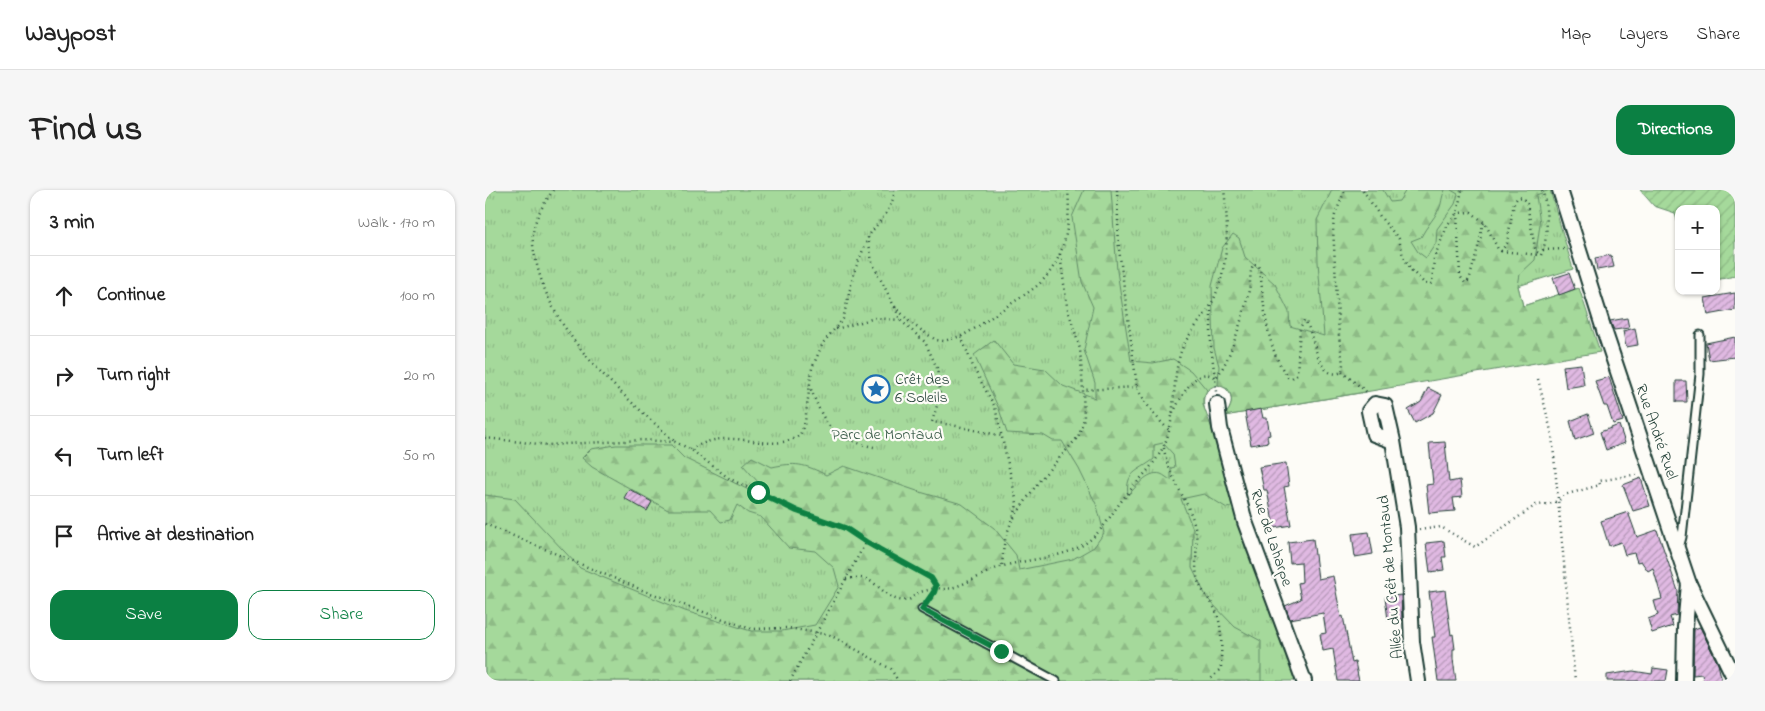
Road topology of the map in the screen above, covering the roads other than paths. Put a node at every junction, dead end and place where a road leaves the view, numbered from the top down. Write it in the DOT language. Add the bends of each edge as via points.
graph roads {
  1 [pos="1560,190"];
  2 [pos="1700,335"];
  3 [pos="1217,404"];
  4 [pos="1375,404"];
  5 [pos="1678,551"];
  6 [pos="1689,584"];
  7 [pos="922,609"];
  8 [pos="1735,679"];
  9 [pos="1056,681"];
  10 [pos="1304,681"];
  11 [pos="1418,681"];
  12 [pos="1684,681"];
  1 -- 5 [label="street, Rue André Ruel"];
  2 -- 5 [label="lane" via="1700,374"];
  3 -- 10 [label="street, Rue de Laharpe" via="1220,428 1245,522"];
  4 -- 11 [label="street, Allée du Crêt de Montaud" via="1385,406 1407,531 1412,642"];
  5 -- 6 [label="street, Rue André Ruel"];
  6 -- 8 [label="street, Rue André Ruel"];
  6 -- 12 [label="street"];
  7 -- 9 [label="lane"];
}
